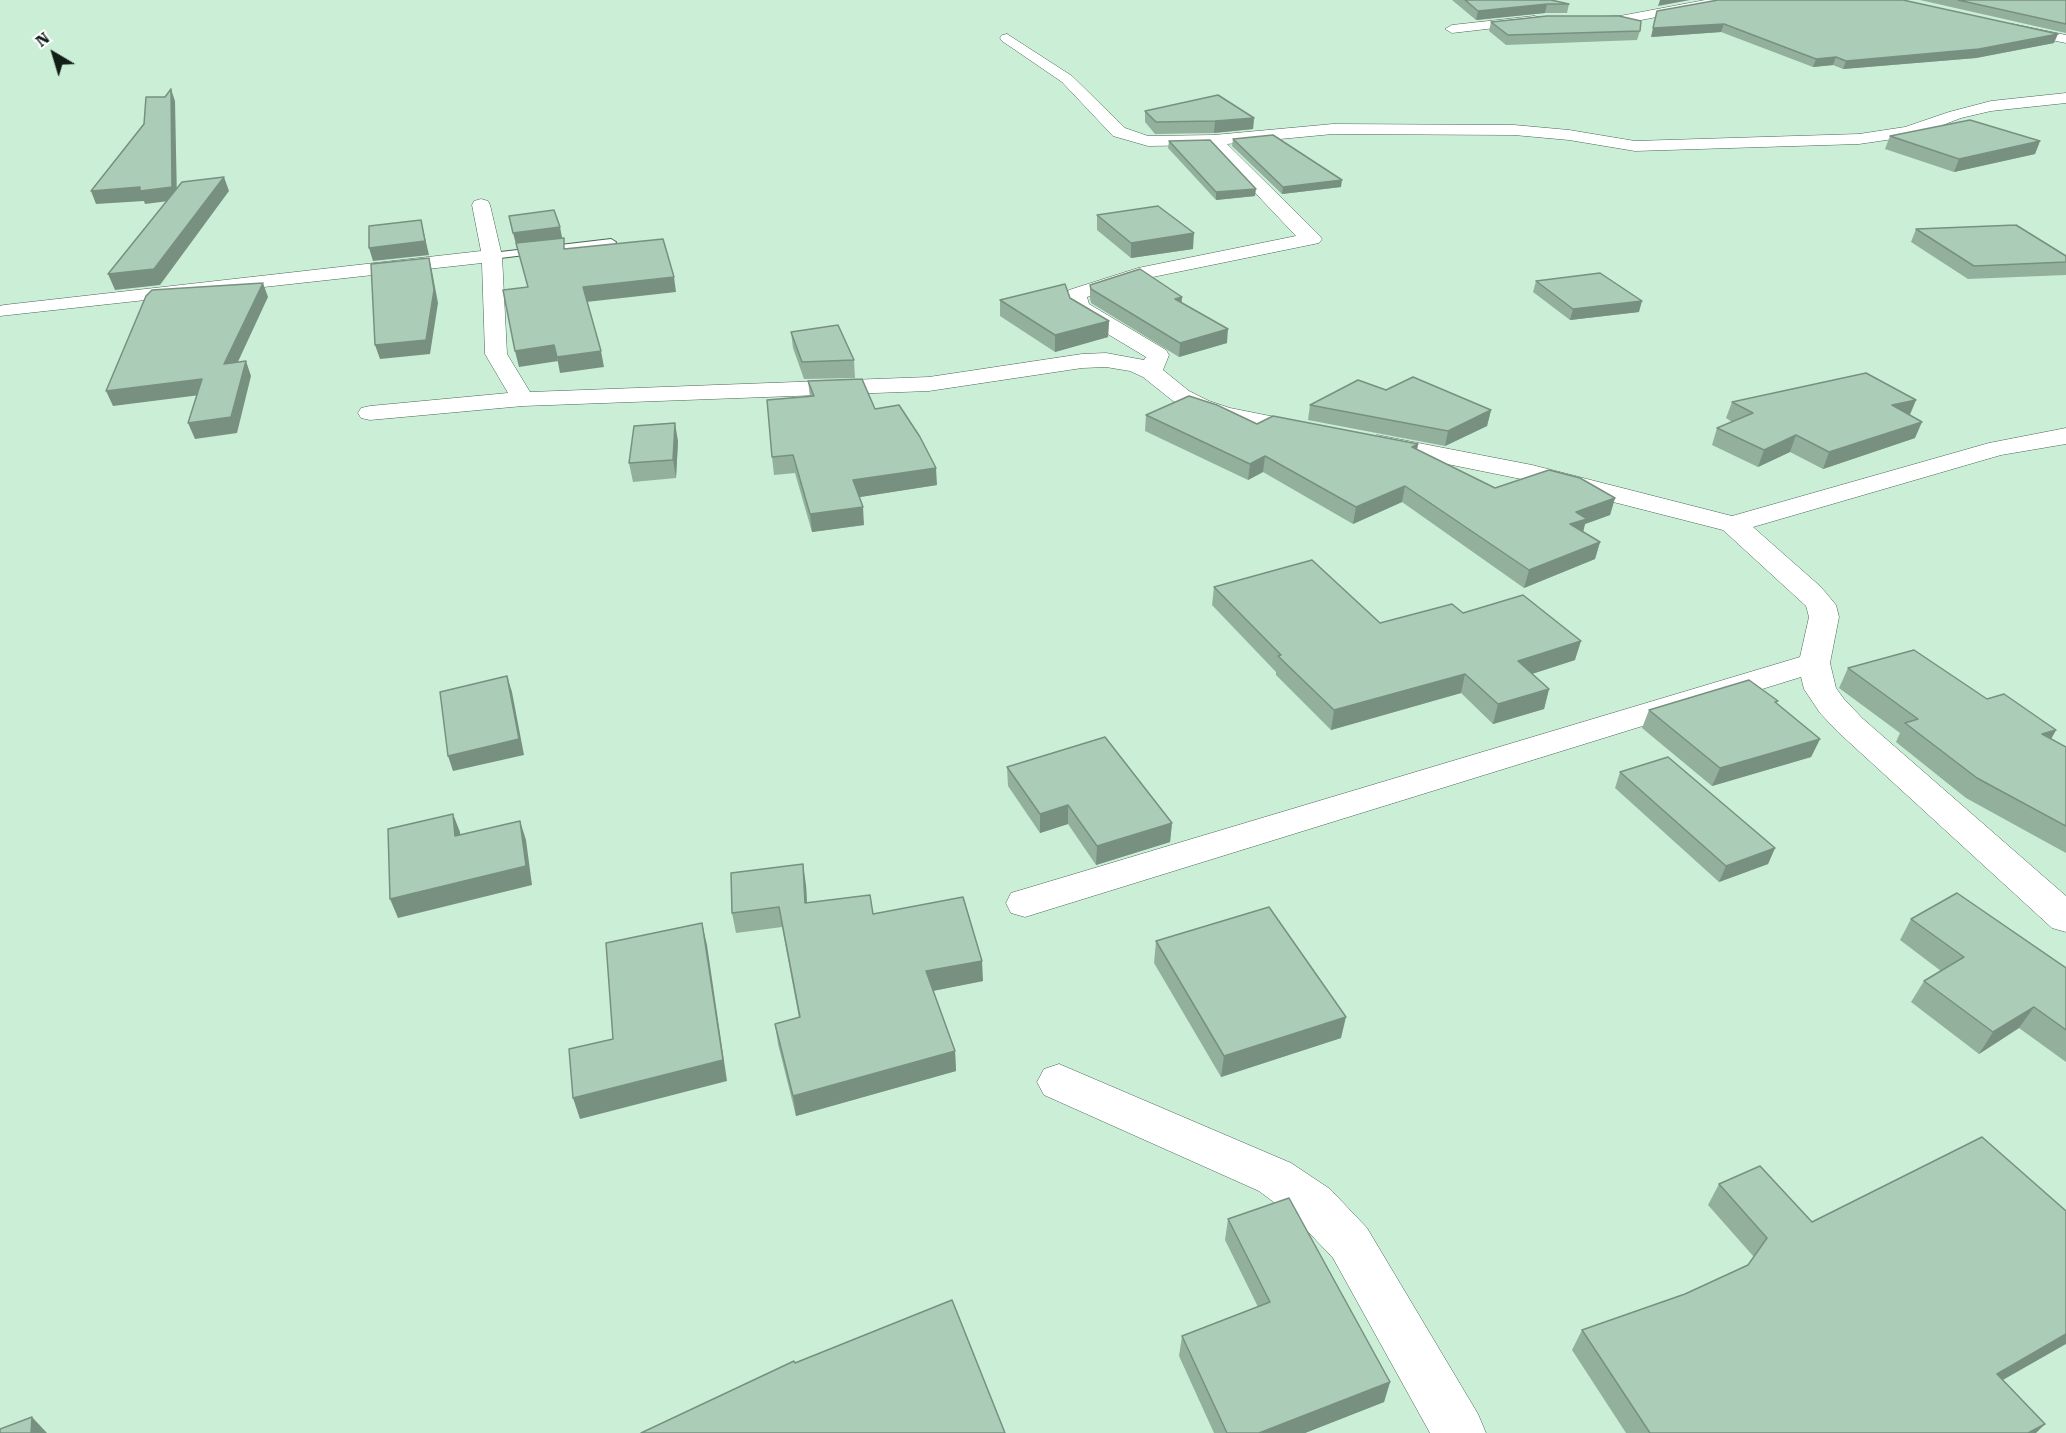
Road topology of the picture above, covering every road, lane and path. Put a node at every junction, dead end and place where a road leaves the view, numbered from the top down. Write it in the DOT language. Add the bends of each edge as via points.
graph roads {
  1 [pos="1725,0"];
  2 [pos="1545,19"];
  3 [pos="1565,20"];
  4 [pos="1999,25"];
  5 [pos="1452,29"];
  6 [pos="1007,38"];
  7 [pos="2066,39"];
  8 [pos="2066,98"];
  9 [pos="1214,140"];
  10 [pos="481,205"];
  11 [pos="611,242"];
  12 [pos="492,256"];
  13 [pos="4,311"];
  14 [pos="1151,372"];
  15 [pos="523,399"];
  16 [pos="370,413"];
  17 [pos="2066,436"];
  18 [pos="1733,524"];
  19 [pos="1814,663"];
  20 [pos="1025,903"];
  21 [pos="2066,918"];
  22 [pos="1059,1082"];
  23 [pos="1459,1433"];
  1 -- 3 [label="street" via="1620,20"];
  2 -- 5 [label="street"];
  4 -- 7 [label="street"];
  6 -- 9 [label="street" via="1067,79 1127,136 1148,141"];
  8 -- 9 [label="street" via="1991,106 1908,132 1859,139 1635,146 1523,130 1333,129"];
  9 -- 14 [label="street" via="1312,239 1138,274 1076,294 1079,307 1158,355"];
  10 -- 12 [label="street"];
  11 -- 12 [label="lane"];
  12 -- 13 [label="street"];
  12 -- 15 [label="street" via="496,354"];
  14 -- 15 [label="street" via="1121,362 1082,361 929,384"];
  14 -- 18 [label="street" via="1181,396 1225,414 1532,473"];
  15 -- 16 [label="street"];
  17 -- 18 [label="street" via="1998,448"];
  18 -- 19 [label="street" via="1821,605 1824,618"];
  19 -- 20 [label="street"];
  19 -- 21 [label="street" via="1820,689 1850,725"];
  22 -- 23 [label="street" via="1275,1177 1313,1204 1350,1243"];
}
